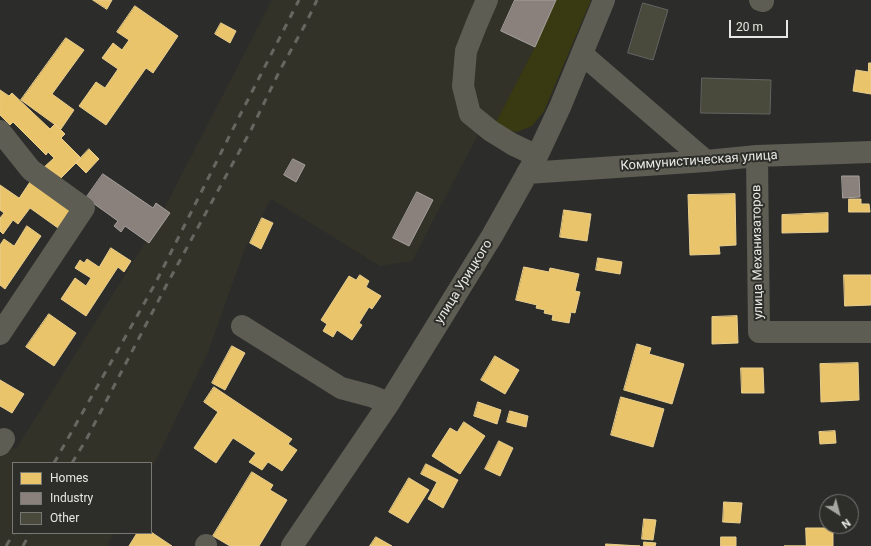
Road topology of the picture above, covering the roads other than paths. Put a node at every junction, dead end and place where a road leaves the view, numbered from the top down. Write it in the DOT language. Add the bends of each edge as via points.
graph roads {
  1 [pos="487,0"];
  2 [pos="604,0"];
  3 [pos="582,54"];
  4 [pos="0,131"];
  5 [pos="871,152"];
  6 [pos="757,156"];
  7 [pos="706,162"];
  8 [pos="532,164"];
  9 [pos="242,326"];
  10 [pos="871,332"];
  11 [pos="0,334"];
  12 [pos="389,403"];
  13 [pos="292,546"];
  1 -- 8 [label="street" via="466,50 463,86 470,114 491,132 512,144"];
  2 -- 3 [label="street, улица Урицкого"];
  3 -- 7 [label="street"];
  3 -- 8 [label="street, улица Урицкого"];
  4 -- 11 [label="street" via="30,170 84,208"];
  5 -- 6 [label="street, Коммунистическая улица"];
  6 -- 7 [label="street, Коммунистическая улица"];
  6 -- 10 [label="street, улица Механизаторов" via="759,332"];
  7 -- 8 [label="street, Коммунистическая улица"];
  8 -- 12 [label="street, улица Урицкого" via="492,236"];
  9 -- 12 [label="street" via="341,388"];
  12 -- 13 [label="street, улица Урицкого"];
}
